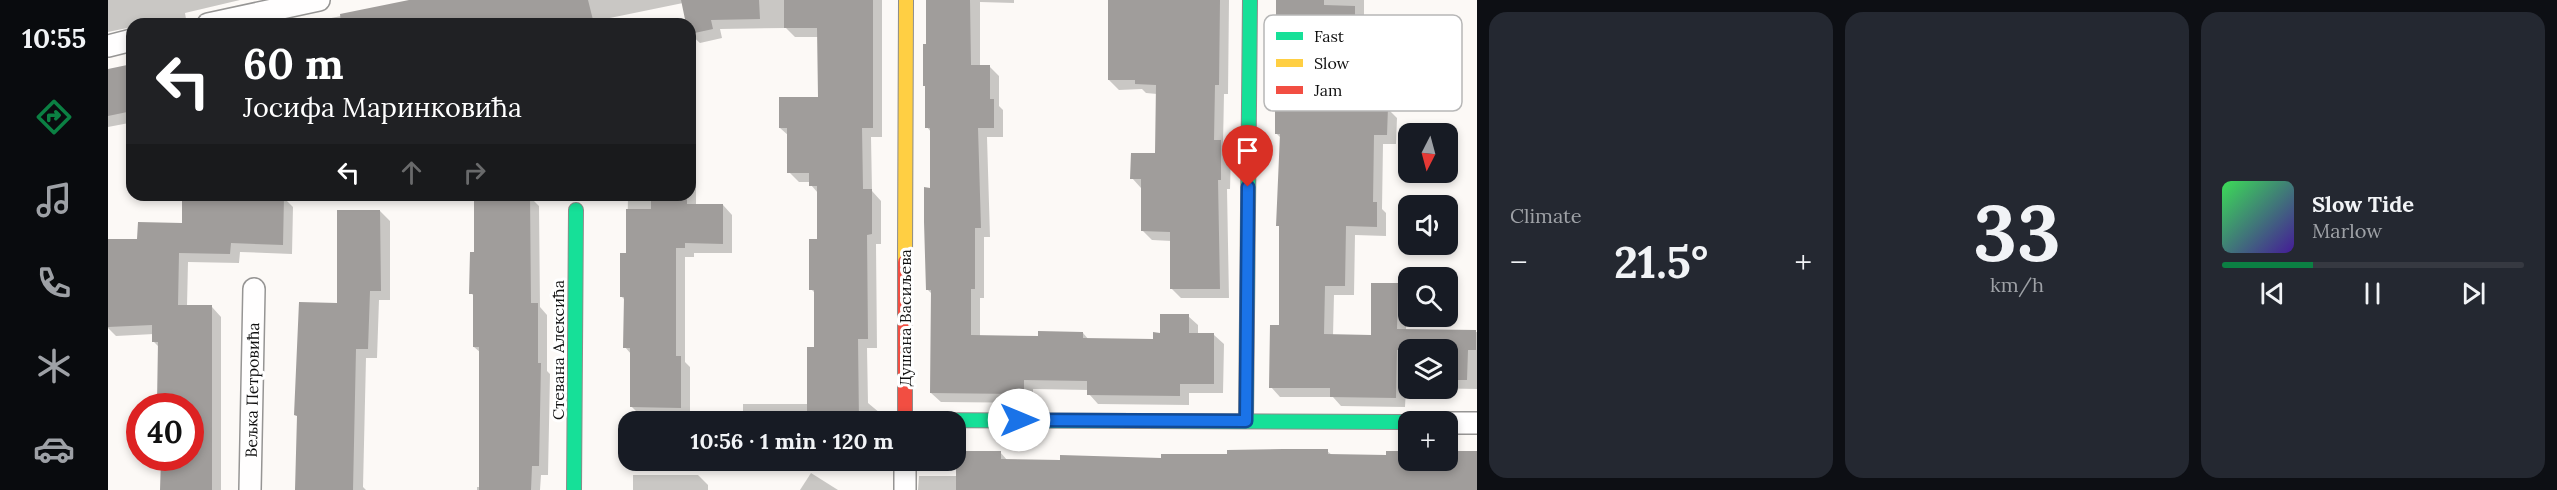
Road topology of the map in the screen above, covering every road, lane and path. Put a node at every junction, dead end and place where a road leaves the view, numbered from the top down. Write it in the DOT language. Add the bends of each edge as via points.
graph roads {
  1 [pos="320,0"];
  2 [pos="906,0"];
  3 [pos="1250,0"];
  4 [pos="236,18"];
  5 [pos="126,42"];
  6 [pos="108,46"];
  7 [pos="576,210"];
  8 [pos="254,289"];
  9 [pos="905,411"];
  10 [pos="966,421"];
  11 [pos="1246,421"];
  12 [pos="1398,422"];
  13 [pos="1458,423"];
  14 [pos="1477,423"];
  15 [pos="905,471"];
  16 [pos="250,490"];
  17 [pos="574,490"];
  18 [pos="905,490"];
  1 -- 4 [label="street"];
  2 -- 9 [label="street, Душана Васиљева"];
  3 -- 11 [label="street"];
  5 -- 6 [label="street"];
  7 -- 17 [label="street, Стевана Алексића"];
  8 -- 16 [label="street, Вељка Петровића"];
  10 -- 11 [label="street, Душана Васиљева"];
  11 -- 12 [label="street, Душана Васиљева"];
  13 -- 14 [label="street"];
  15 -- 18 [label="street"];
}
